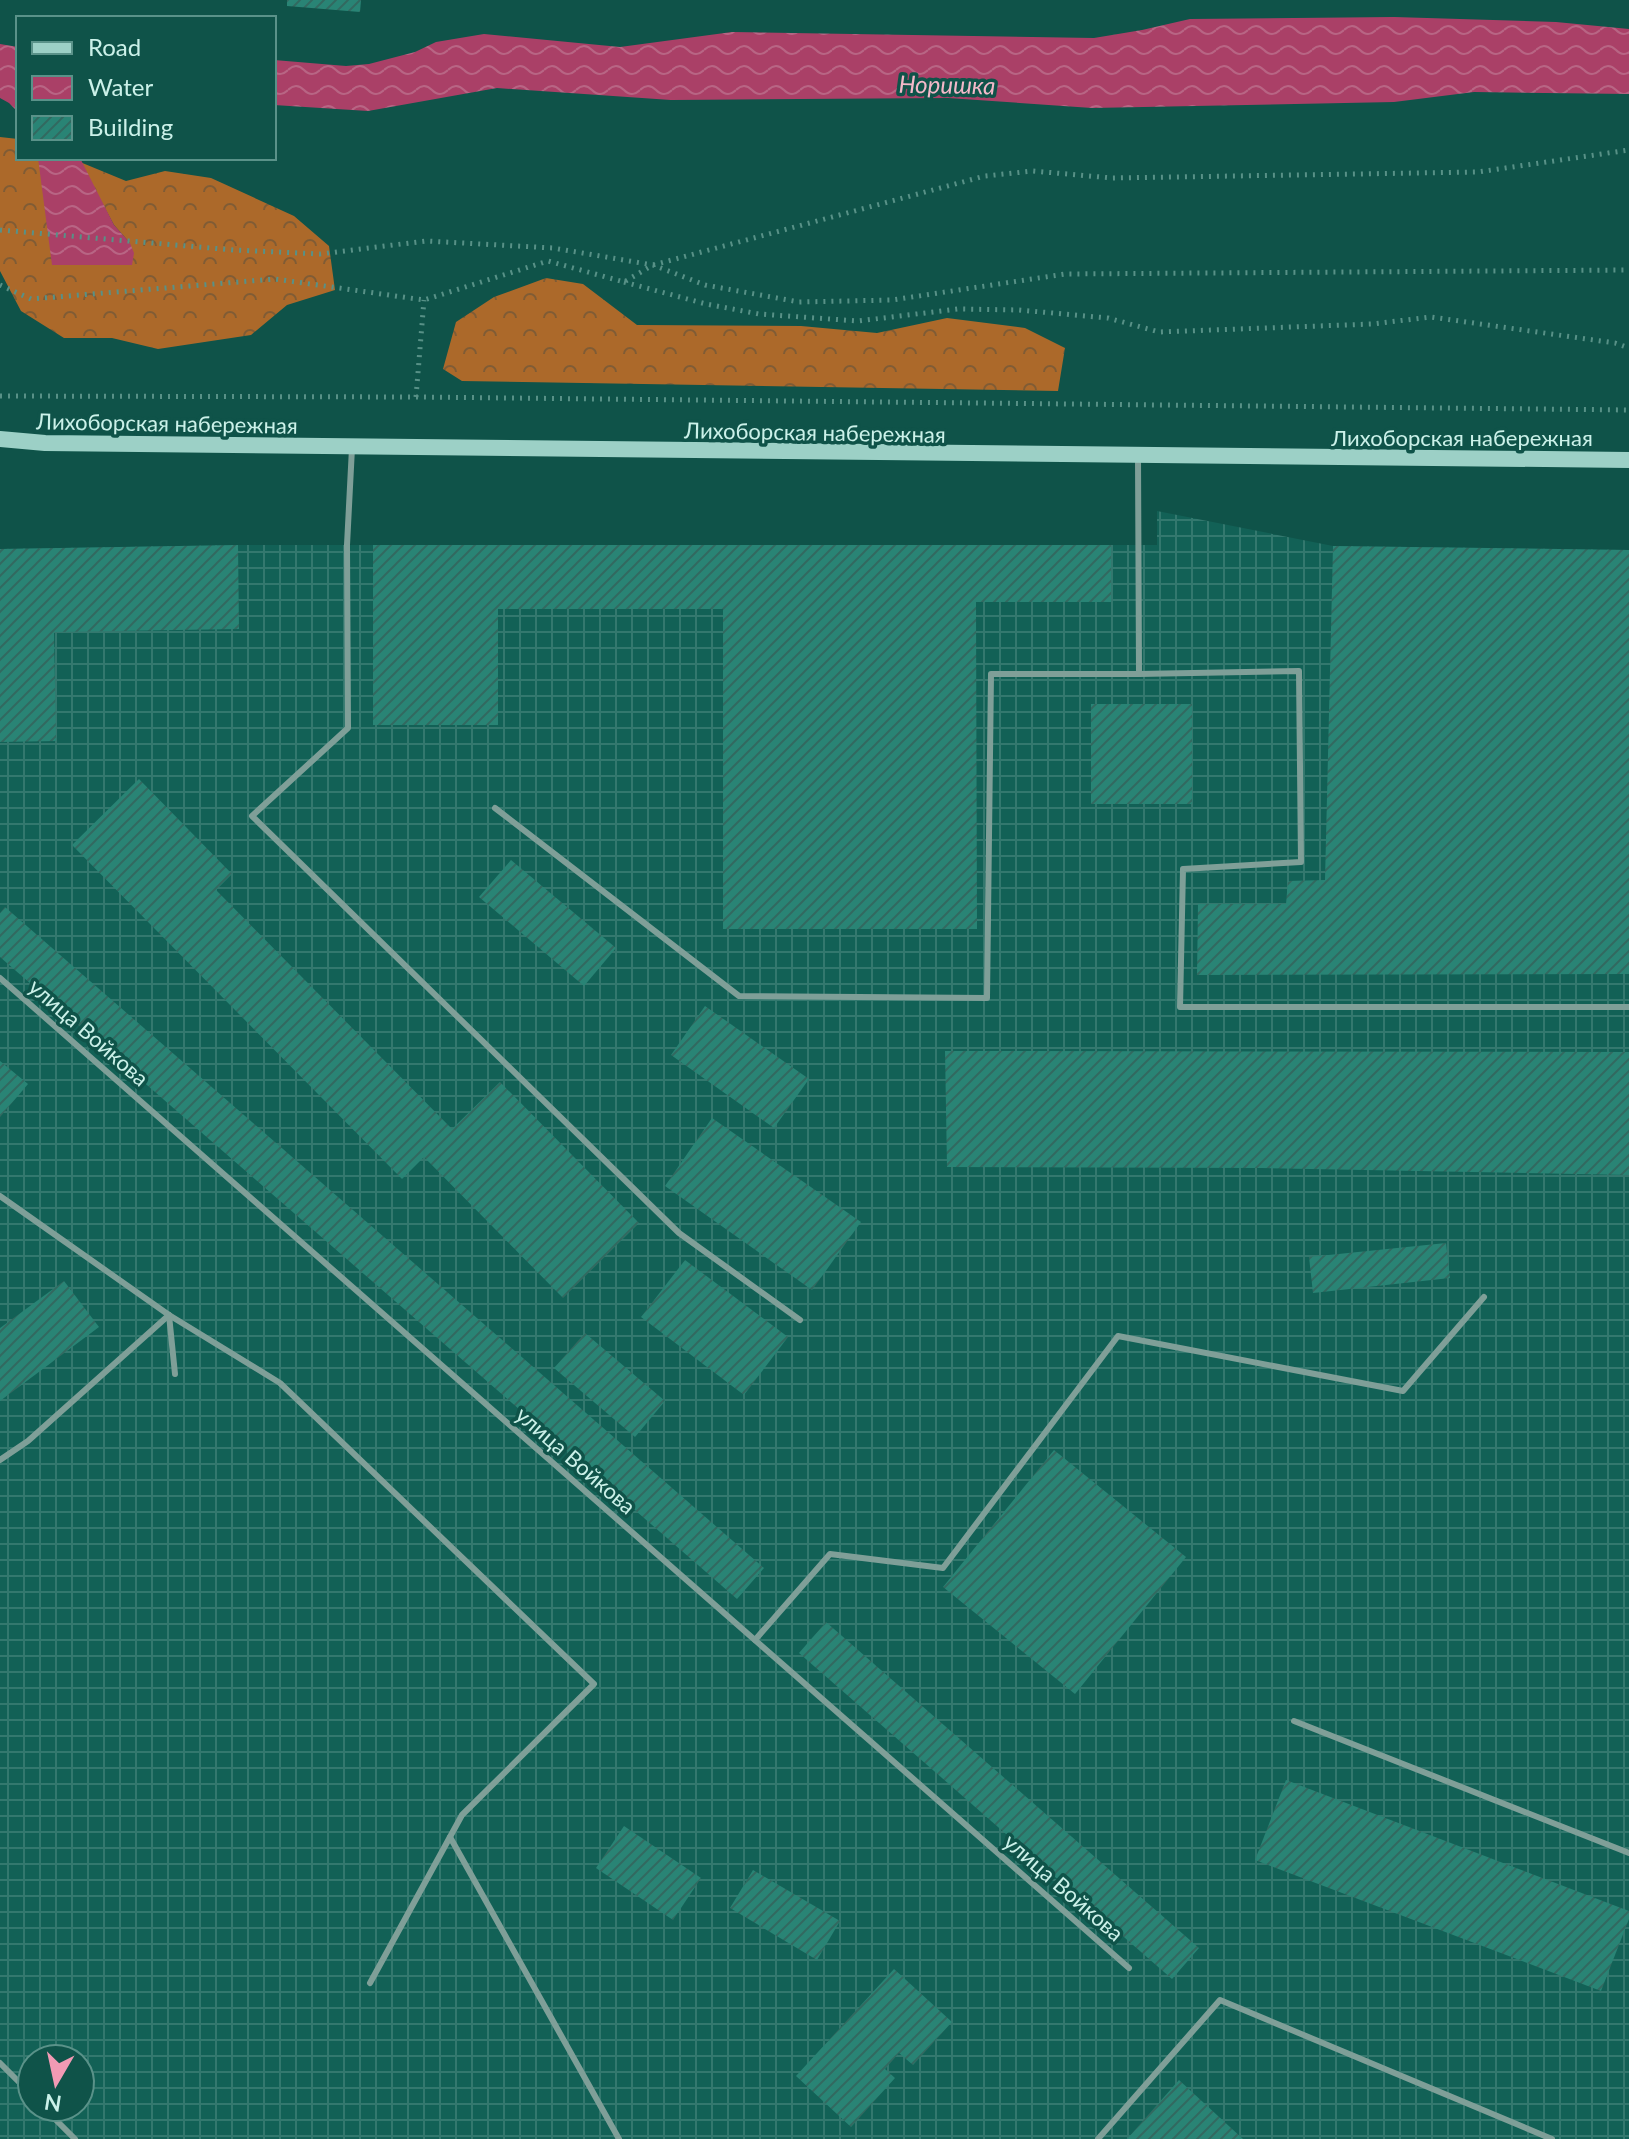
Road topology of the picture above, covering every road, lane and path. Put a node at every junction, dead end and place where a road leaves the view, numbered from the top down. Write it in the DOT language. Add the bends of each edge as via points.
graph roads {
  1 [pos="1629,150"];
  2 [pos="0,230"];
  3 [pos="653,265"];
  4 [pos="1629,270"];
  5 [pos="624,282"];
  6 [pos="0,285"];
  7 [pos="424,300"];
  8 [pos="1629,348"];
  9 [pos="0,396"];
  10 [pos="416,397"];
  11 [pos="1629,410"];
  12 [pos="0,439"];
  13 [pos="352,448"];
  14 [pos="1138,457"];
  15 [pos="1629,460"];
  16 [pos="1139,674"];
  17 [pos="495,808"];
  18 [pos="0,978"];
  19 [pos="1629,1007"];
  20 [pos="0,1196"];
  21 [pos="1484,1297"];
  22 [pos="169,1315"];
  23 [pos="800,1320"];
  24 [pos="175,1374"];
  25 [pos="0,1460"];
  26 [pos="755,1640"];
  27 [pos="1294,1721"];
  28 [pos="450,1837"];
  29 [pos="1629,1853"];
  30 [pos="1129,1968"];
  31 [pos="370,1983"];
  32 [pos="0,2063"];
  33 [pos="16,2079"];
  34 [pos="59,2123"];
  35 [pos="75,2139"];
  36 [pos="619,2139"];
  37 [pos="1098,2139"];
  38 [pos="1552,2139"];
  1 -- 3 [label="path" via="1478,172 1112,178 1033,171 985,176"];
  2 -- 3 [label="path" via="320,254 426,241 553,248"];
  3 -- 4 [label="path" via="705,285 799,302 892,300 1065,274"];
  3 -- 5 [label="path"];
  5 -- 7 [label="path" via="548,261"];
  5 -- 8 [label="path" via="759,314 858,321 958,309 1019,310 1108,318 1159,332 1431,317"];
  6 -- 7 [label="path" via="31,299 275,279"];
  7 -- 10 [label="path"];
  9 -- 10 [label="path"];
  10 -- 11 [label="path"];
  12 -- 13 [label="street, Лихоборская набережная"];
  13 -- 14 [label="street, Лихоборская набережная"];
  13 -- 23 [label="lane" via="348,728 252,816 679,1233"];
  14 -- 15 [label="street, Лихоборская набережная"];
  14 -- 16 [label="lane"];
  16 -- 17 [label="lane" via="991,674 987,998 739,996"];
  16 -- 19 [label="lane" via="1299,671 1301,862 1183,869 1180,1007"];
  18 -- 26 [label="lane, улица Войкова"];
  20 -- 22 [label="lane"];
  21 -- 26 [label="lane" via="1403,1391 1118,1336 943,1568 830,1554"];
  22 -- 24 [label="lane"];
  22 -- 25 [label="lane"];
  22 -- 28 [label="lane" via="280,1383 594,1684 462,1815"];
  26 -- 30 [label="lane, улица Войкова"];
  27 -- 29 [label="lane"];
  28 -- 31 [label="lane"];
  28 -- 36 [label="lane"];
  32 -- 33 [label="lane"];
  34 -- 35 [label="lane"];
  37 -- 38 [label="lane" via="1220,2000"];
}
